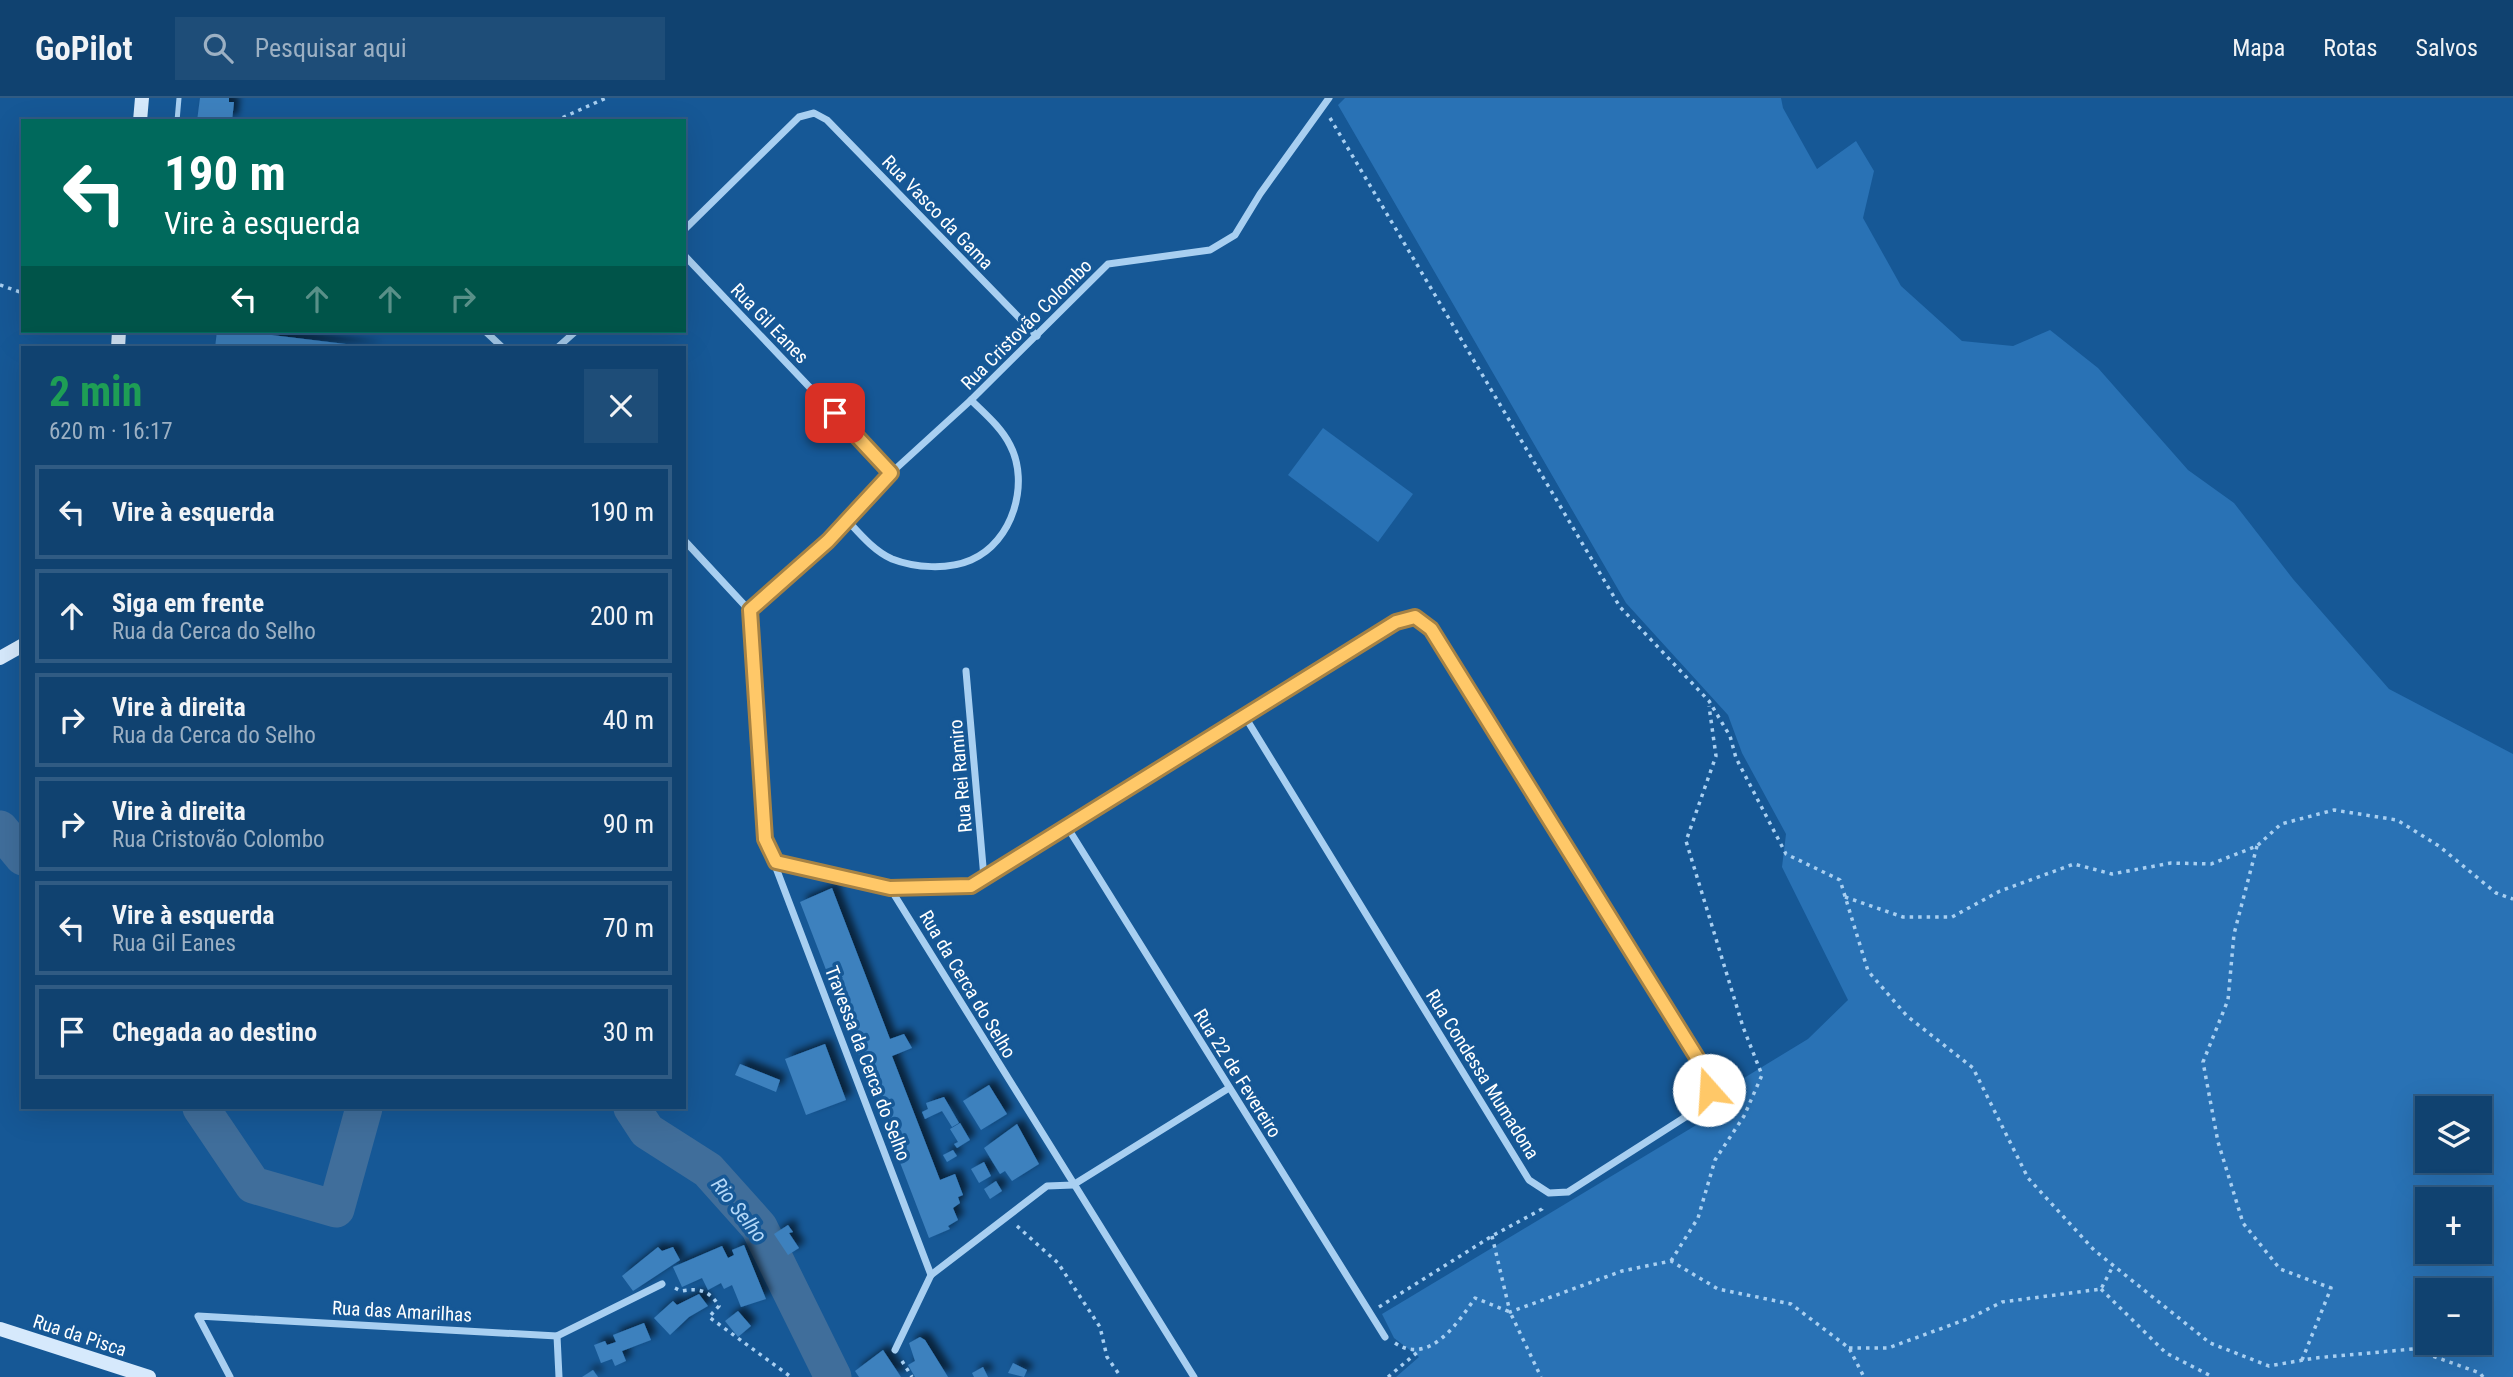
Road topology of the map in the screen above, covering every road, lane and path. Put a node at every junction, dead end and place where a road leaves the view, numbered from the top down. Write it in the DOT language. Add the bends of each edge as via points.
graph roads {
  1 [pos="142,98"];
  2 [pos="179,98"];
  3 [pos="606,98"];
  4 [pos="1329,98"];
  5 [pos="1323,107"];
  6 [pos="140,119"];
  7 [pos="177,119"];
  8 [pos="559,119"];
  9 [pos="686,228"];
  10 [pos="686,257"];
  11 [pos="0,285"];
  12 [pos="21,292"];
  13 [pos="487,333"];
  14 [pos="574,333"];
  15 [pos="1037,336"];
  16 [pos="501,346"];
  17 [pos="559,346"];
  18 [pos="971,400"];
  19 [pos="891,473"];
  20 [pos="847,520"];
  21 [pos="686,542"];
  22 [pos="750,610"];
  23 [pos="21,646"];
  24 [pos="0,658"];
  25 [pos="967,671"];
  26 [pos="1709,701"];
  27 [pos="1244,715"];
  28 [pos="1066,825"];
  29 [pos="2257,846"];
  30 [pos="776,862"];
  31 [pos="984,878"];
  32 [pos="890,888"];
  33 [pos="1845,897"];
  34 [pos="2513,899"];
  35 [pos="1229,1088"];
  36 [pos="1073,1185"];
  37 [pos="1549,1193"];
  38 [pos="1008,1217"];
  39 [pos="1492,1236"];
  40 [pos="1671,1261"];
  41 [pos="2113,1266"];
  42 [pos="931,1275"];
  43 [pos="666,1284"];
  44 [pos="2101,1289"];
  45 [pos="1510,1312"];
  46 [pos="1370,1313"];
  47 [pos="0,1329"];
  48 [pos="558,1336"];
  49 [pos="1385,1337"];
  50 [pos="1849,1348"];
  51 [pos="895,1349"];
  52 [pos="1420,1350"];
  53 [pos="2302,1360"];
  54 [pos="149,1377"];
  55 [pos="230,1377"];
  56 [pos="559,1377"];
  57 [pos="791,1377"];
  58 [pos="912,1377"];
  59 [pos="1121,1377"];
  60 [pos="1195,1377"];
  61 [pos="1388,1377"];
  62 [pos="1541,1377"];
  63 [pos="1864,1377"];
  64 [pos="2213,1377"];
  65 [pos="2483,1377"];
  1 -- 6 [label="street"];
  2 -- 7 [label="lane"];
  3 -- 8 [label="path"];
  4 -- 5 [label="street, Rua Cristovão Colombo"];
  5 -- 15 [label="street, Rua Cristovão Colombo" via="1235,235 1210,250 1108,264"];
  5 -- 26 [label="path" via="1620,607"];
  9 -- 15 [label="street, Rua Vasco da Gama" via="799,117 814,113 827,120"];
  10 -- 19 [label="street, Rua Gil Eanes"];
  11 -- 12 [label="path"];
  13 -- 16 [label="street"];
  14 -- 17 [label="street"];
  15 -- 18 [label="street, Rua Cristovão Colombo"];
  18 -- 19 [label="street, Rua Cristovão Colombo"];
  18 -- 20 [label="street" via="1001,430 1017,465 1017,501 1010,520 990,547 957,564 923,566 892,559"];
  19 -- 20 [label="street, Rua Cristovão Colombo"];
  20 -- 22 [label="street, Rua Cristovão Colombo"];
  21 -- 22 [label="street"];
  22 -- 30 [label="street" via="765,839"];
  23 -- 24 [label="street"];
  25 -- 31 [label="street, Rua Rei Ramiro"];
  26 -- 33 [label="path" via="1786,854 1840,880"];
  26 -- 40 [label="path" via="1716,755 1686,841 1762,1075 1744,1116 1715,1160 1698,1218"];
  27 -- 28 [label="street"];
  27 -- 37 [label="street, Rua Condessa Mumadona" via="1529,1180"];
  27 -- 37 [label="street" via="1396,622 1415,617 1431,629 1706,1072 1709,1090 1701,1107 1568,1192"];
  28 -- 31 [label="street"];
  28 -- 35 [label="street, Rua 22 de Fevereiro"];
  29 -- 33 [label="path" via="2210,864 2171,863 2112,874 2074,864 2000,891 1952,917 1903,917"];
  29 -- 34 [label="path" via="2281,824 2334,810 2397,820 2439,846 2496,892"];
  29 -- 53 [label="path" via="2234,934 2228,1000 2203,1062 2218,1142 2243,1223 2280,1269 2331,1288"];
  30 -- 32 [label="street"];
  30 -- 42 [label="street, Travessa da Cerca do Selho"];
  31 -- 32 [label="street" via="971,886"];
  32 -- 36 [label="street, Rua da Cerca do Selho"];
  33 -- 41 [label="path" via="1868,971 1907,1016 1973,1068 2028,1178"];
  35 -- 36 [label="street"];
  35 -- 46 [label="street, Rua 22 de Fevereiro"];
  36 -- 38 [label="street" via="1047,1186"];
  36 -- 60 [label="street, Rua da Cerca do Selho"];
  37 -- 39 [label="path" via="1542,1209"];
  38 -- 42 [label="street"];
  38 -- 59 [label="path" via="1058,1263 1100,1327 1107,1357"];
  39 -- 45 [label="path"];
  39 -- 46 [label="path"];
  40 -- 45 [label="path" via="1622,1271"];
  40 -- 50 [label="path" via="1718,1289 1791,1304"];
  41 -- 44 [label="path"];
  41 -- 53 [label="path" via="2210,1343 2269,1366"];
  42 -- 51 [label="street"];
  43 -- 48 [label="street, Rua das Amarilhas"];
  43 -- 57 [label="path" via="712,1295 719,1306 709,1317"];
  44 -- 50 [label="path" via="2002,1302 1888,1348"];
  44 -- 64 [label="path" via="2166,1353"];
  45 -- 52 [label="path" via="1475,1298 1452,1332"];
  45 -- 62 [label="path"];
  46 -- 49 [label="street, Rua 22 de Fevereiro"];
  47 -- 54 [label="street, Rua da Pisca"];
  48 -- 55 [label="street, Rua das Amarilhas" via="198,1316"];
  48 -- 56 [label="street"];
  49 -- 52 [label="path" via="1402,1348"];
  50 -- 63 [label="path"];
  51 -- 58 [label="path"];
  52 -- 61 [label="path"];
  53 -- 65 [label="path" via="2413,1349"];
}
